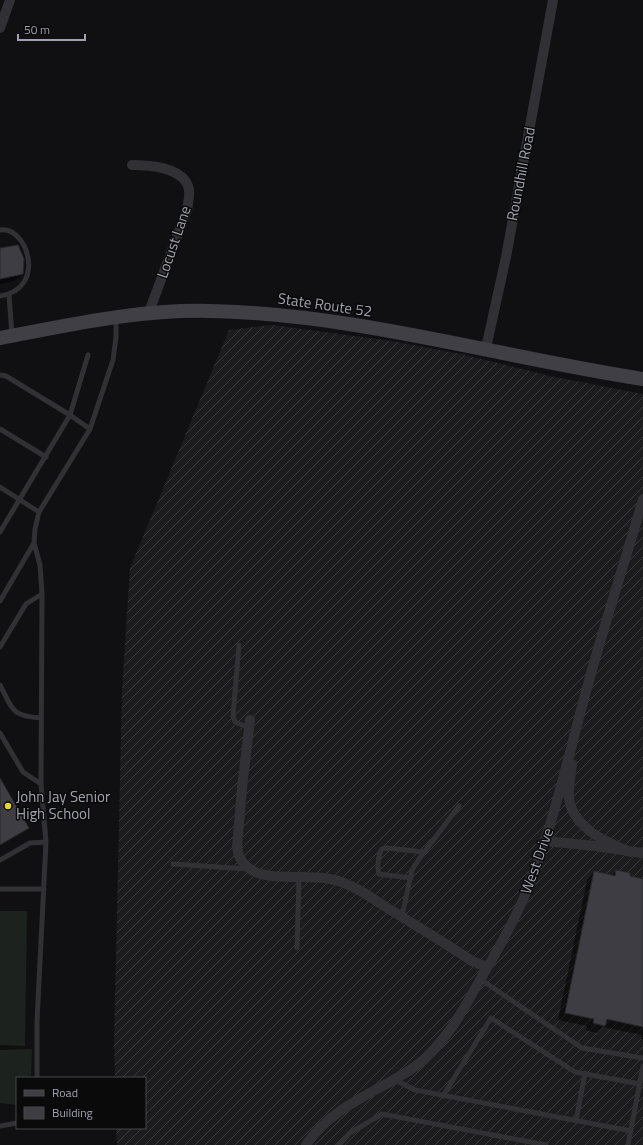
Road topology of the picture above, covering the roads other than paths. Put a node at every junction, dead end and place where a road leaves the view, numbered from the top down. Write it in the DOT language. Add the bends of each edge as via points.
graph roads {
  1 [pos="10,0"];
  2 [pos="554,0"];
  3 [pos="1,23"];
  4 [pos="132,165"];
  5 [pos="0,230"];
  6 [pos="9,295"];
  7 [pos="0,296"];
  8 [pos="149,312"];
  9 [pos="116,318"];
  10 [pos="6,337"];
  11 [pos="486,348"];
  12 [pos="88,355"];
  13 [pos="0,375"];
  14 [pos="643,379"];
  15 [pos="70,415"];
  16 [pos="0,429"];
  17 [pos="90,429"];
  18 [pos="46,457"];
  19 [pos="0,487"];
  20 [pos="20,499"];
  21 [pos="643,499"];
  22 [pos="39,512"];
  23 [pos="0,532"];
  24 [pos="34,543"];
  25 [pos="42,594"];
  26 [pos="0,601"];
  27 [pos="239,645"];
  28 [pos="0,647"];
  29 [pos="0,685"];
  30 [pos="41,718"];
  31 [pos="250,724"];
  32 [pos="0,733"];
  33 [pos="573,738"];
  34 [pos="41,784"];
  35 [pos="459,806"];
  36 [pos="545,841"];
  37 [pos="46,842"];
  38 [pos="424,852"];
  39 [pos="630,852"];
  40 [pos="643,854"];
  41 [pos="0,860"];
  42 [pos="173,864"];
  43 [pos="249,869"];
  44 [pos="299,876"];
  45 [pos="411,878"];
  46 [pos="0,889"];
  47 [pos="44,890"];
  48 [pos="402,916"];
  49 [pos="297,948"];
  50 [pos="487,967"];
  51 [pos="480,979"];
  52 [pos="643,1058"];
  53 [pos="643,1066"];
  54 [pos="585,1073"];
  55 [pos="37,1077"];
  56 [pos="395,1080"];
  57 [pos="640,1084"];
  58 [pos="443,1096"];
  59 [pos="576,1120"];
  60 [pos="16,1124"];
  61 [pos="0,1126"];
  62 [pos="631,1131"];
  63 [pos="306,1145"];
  64 [pos="339,1145"];
  65 [pos="546,1145"];
  66 [pos="628,1145"];
  1 -- 3 [label="street"];
  2 -- 11 [label="street, Roundhill Road" via="506,258"];
  4 -- 8 [label="street, Locust Lane" via="147,165 175,173 188,185 187,210"];
  5 -- 6 [label="lane" via="15,232 21,238 28,259 28,276 24,286"];
  6 -- 7 [label="lane"];
  6 -- 10 [label="lane"];
  8 -- 9 [label="main road, State Route 52"];
  8 -- 11 [label="main road, State Route 52" via="209,311 293,317"];
  9 -- 10 [label="main road, State Route 52"];
  9 -- 17 [label="lane" via="113,360"];
  11 -- 14 [label="main road, State Route 52" via="581,370"];
  12 -- 15 [label="lane"];
  13 -- 15 [label="lane" via="6,376"];
  15 -- 17 [label="lane"];
  15 -- 18 [label="lane"];
  16 -- 18 [label="lane"];
  17 -- 22 [label="lane"];
  18 -- 20 [label="lane"];
  19 -- 20 [label="lane"];
  20 -- 22 [label="lane"];
  20 -- 23 [label="lane"];
  21 -- 33 [label="street, West Drive"];
  22 -- 24 [label="lane"];
  24 -- 25 [label="lane" via="40,565"];
  24 -- 26 [label="lane"];
  25 -- 28 [label="lane" via="26,604"];
  25 -- 30 [label="lane"];
  27 -- 31 [label="lane" via="234,716 235,722"];
  29 -- 30 [label="lane" via="13,710 23,717"];
  30 -- 34 [label="lane"];
  31 -- 43 [label="street" via="237,846 238,856"];
  32 -- 34 [label="lane" via="23,772"];
  33 -- 36 [label="street, West Drive"];
  33 -- 39 [label="street" via="569,798 578,819 589,832 609,844"];
  34 -- 37 [label="lane"];
  35 -- 38 [label="lane"];
  36 -- 39 [label="street"];
  36 -- 50 [label="street, West Drive" via="522,900"];
  37 -- 41 [label="lane" via="30,843"];
  37 -- 47 [label="lane"];
  38 -- 45 [label="lane" via="412,870"];
  38 -- 45 [label="lane" via="382,849 379,874"];
  39 -- 40 [label="street"];
  42 -- 43 [label="lane"];
  43 -- 44 [label="street" via="260,874"];
  44 -- 48 [label="street" via="344,883"];
  44 -- 49 [label="lane"];
  45 -- 48 [label="lane"];
  46 -- 47 [label="lane"];
  47 -- 55 [label="lane" via="37,1021"];
  48 -- 50 [label="street" via="472,961"];
  50 -- 51 [label="street, West Drive"];
  51 -- 52 [label="lane" via="582,1048"];
  51 -- 56 [label="street, West Drive" via="452,1027 430,1054"];
  53 -- 57 [label="lane"];
  54 -- 57 [label="lane"];
  54 -- 58 [label="lane" via="575,1072 491,1018"];
  54 -- 59 [label="lane"];
  56 -- 58 [label="lane" via="415,1090"];
  56 -- 63 [label="street, West Drive" via="344,1107 324,1124"];
  57 -- 62 [label="lane"];
  58 -- 59 [label="lane"];
  59 -- 62 [label="lane"];
  60 -- 61 [label="lane"];
  62 -- 66 [label="lane"];
  64 -- 65 [label="lane" via="350,1133 382,1114"];
}
